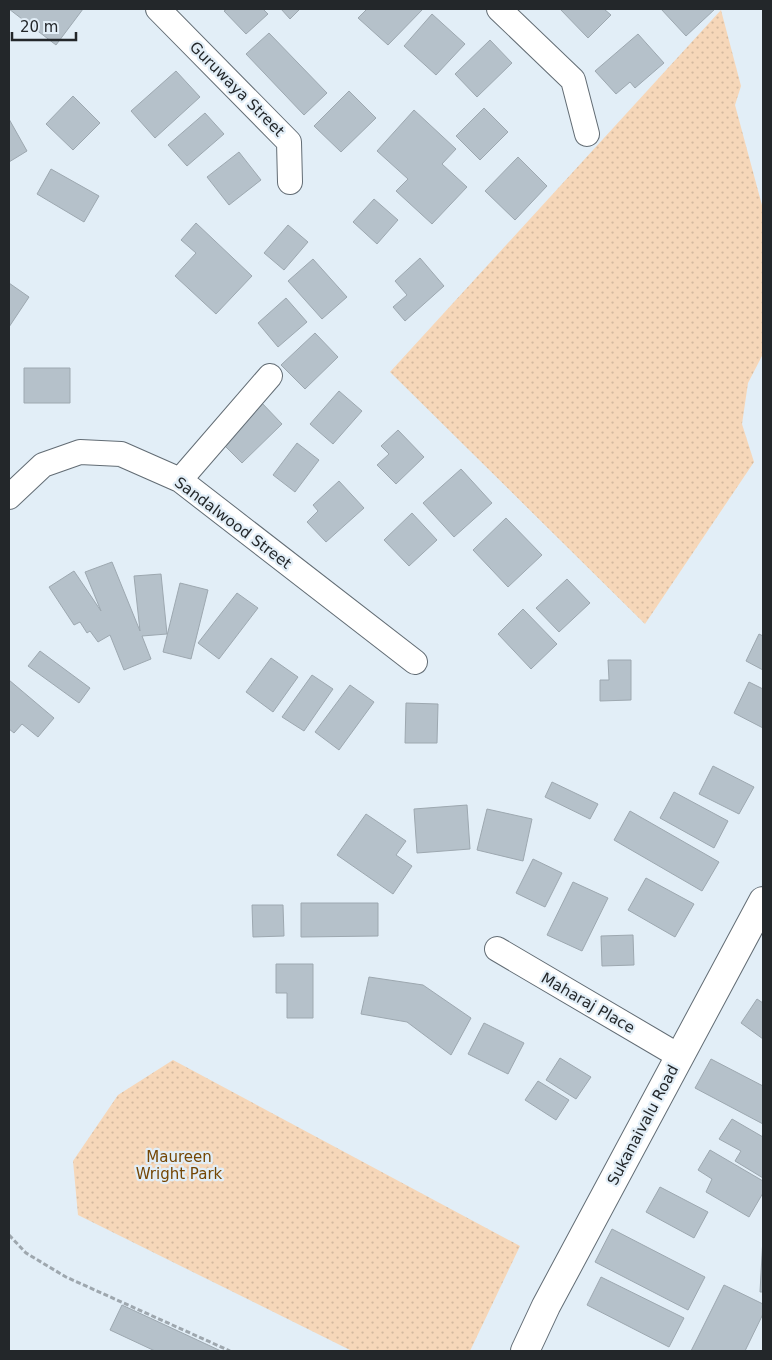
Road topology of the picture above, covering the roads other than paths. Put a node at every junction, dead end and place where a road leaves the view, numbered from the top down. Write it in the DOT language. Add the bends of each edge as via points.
graph roads {
  1 [pos="158,9"];
  2 [pos="498,9"];
  3 [pos="587,134"];
  4 [pos="290,182"];
  5 [pos="270,376"];
  6 [pos="180,480"];
  7 [pos="9,497"];
  8 [pos="415,662"];
  9 [pos="763,901"];
  10 [pos="497,949"];
  11 [pos="680,1056"];
  12 [pos="525,1351"];
  1 -- 4 [label="street, Guruwaya Street" via="289,142"];
  2 -- 3 [label="street" via="574,80"];
  5 -- 6 [label="street"];
  6 -- 7 [label="street, Sandalwood Street" via="121,454 80,452 43,465"];
  6 -- 8 [label="street, Sandalwood Street"];
  9 -- 11 [label="main road, Sukanaivalu Road"];
  10 -- 11 [label="street, Maharaj Place"];
  11 -- 12 [label="main road, Sukanaivalu Road"];
}
